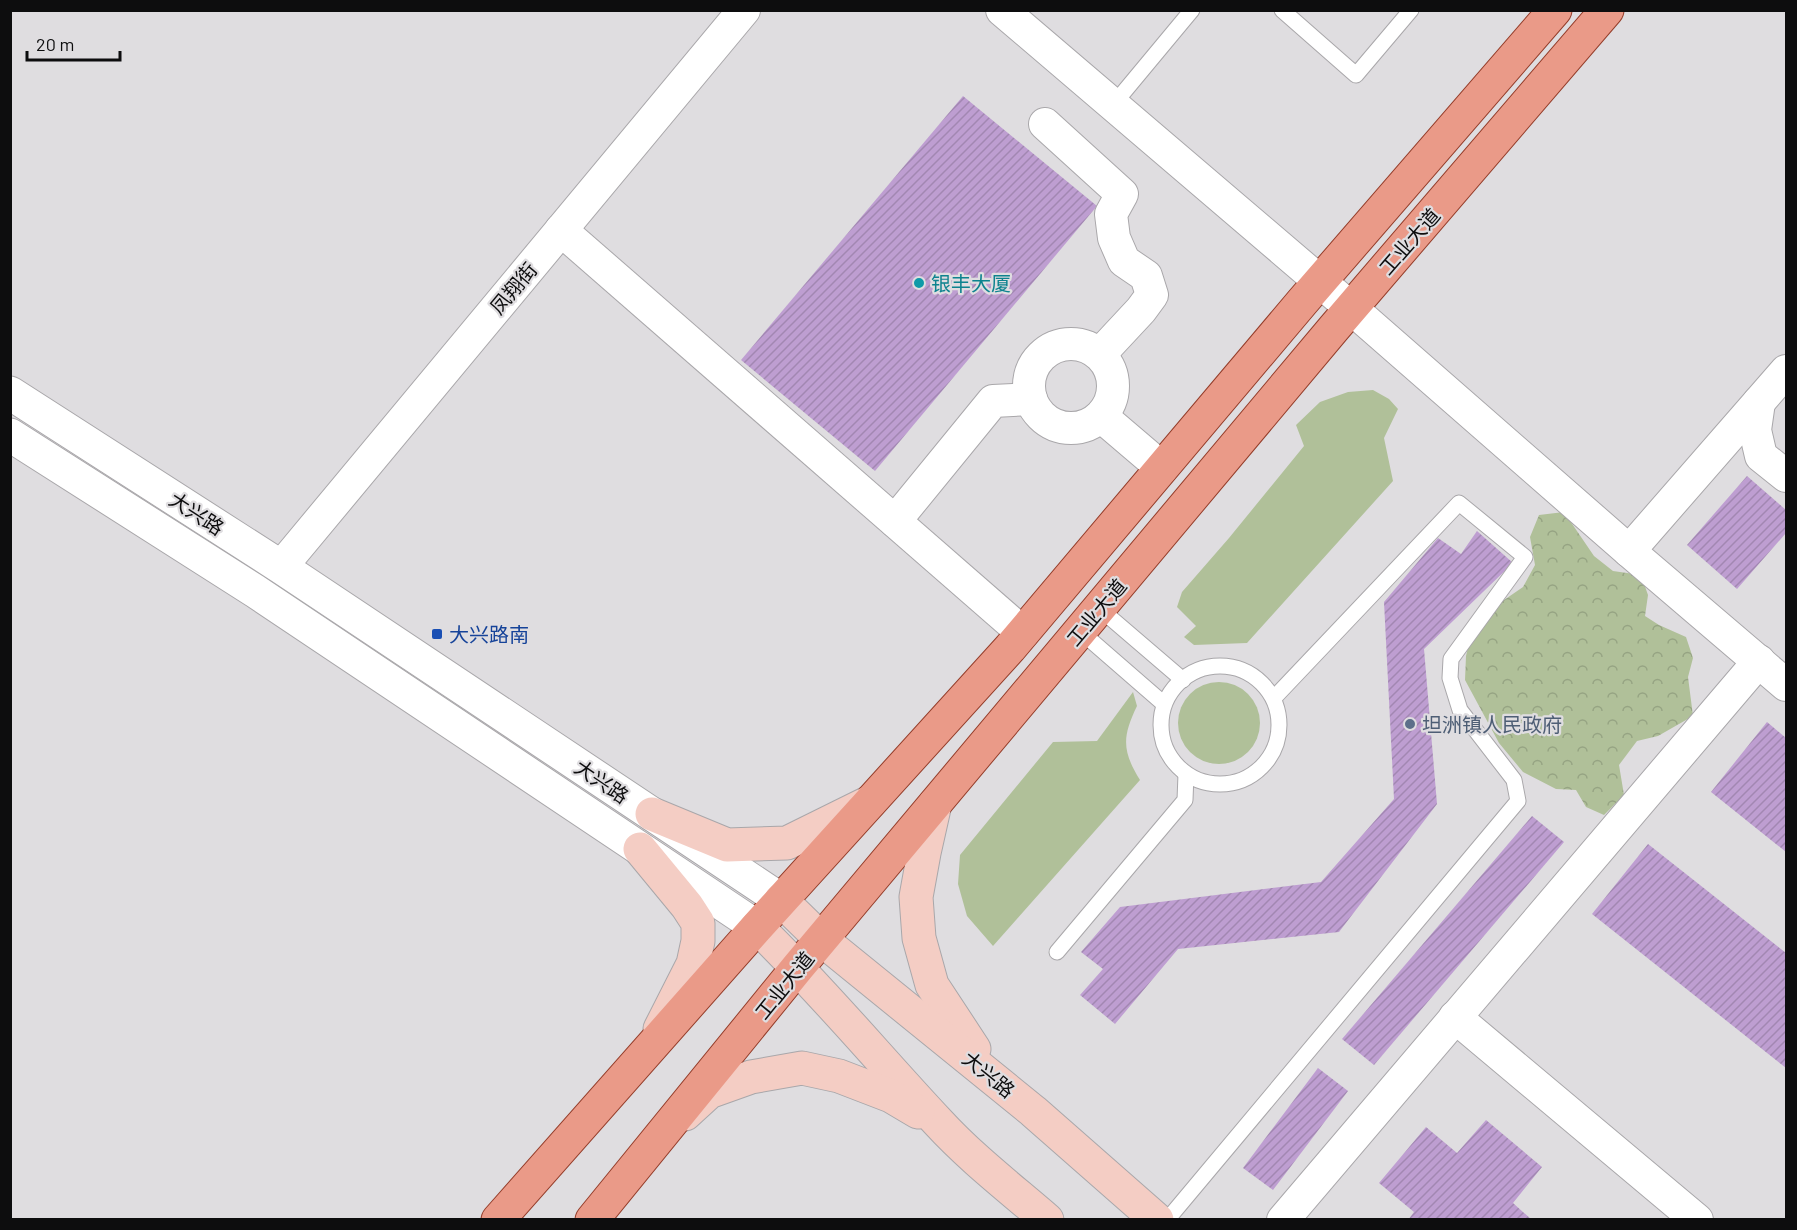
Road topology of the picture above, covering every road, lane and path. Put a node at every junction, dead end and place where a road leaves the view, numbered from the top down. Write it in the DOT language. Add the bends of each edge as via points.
graph roads {
  1 [pos="744,10"];
  2 [pos="1002,10"];
  3 [pos="1192,10"];
  4 [pos="1282,10"];
  5 [pos="1411,10"];
  6 [pos="1555,10"];
  7 [pos="1607,10"];
  8 [pos="1113,105"];
  9 [pos="1045,124"];
  10 [pos="561,230"];
  11 [pos="1320,282"];
  12 [pos="1351,308"];
  13 [pos="1100,354"];
  14 [pos="1786,371"];
  15 [pos="10,393"];
  16 [pos="1031,399"];
  17 [pos="1759,402"];
  18 [pos="1101,416"];
  19 [pos="10,435"];
  20 [pos="1162,468"];
  21 [pos="1786,476"];
  22 [pos="895,521"];
  23 [pos="1629,551"];
  24 [pos="281,567"];
  25 [pos="1090,620"];
  26 [pos="1023,633"];
  27 [pos="1759,661"];
  28 [pos="1183,680"];
  29 [pos="1786,685"];
  30 [pos="1274,698"];
  31 [pos="1164,704"];
  32 [pos="1186,774"];
  33 [pos="872,801"];
  34 [pos="935,804"];
  35 [pos="652,814"];
  36 [pos="640,849"];
  37 [pos="782,900"];
  38 [pos="757,927"];
  39 [pos="821,939"];
  40 [pos="1057,952"];
  41 [pos="798,967"];
  42 [pos="1455,1017"];
  43 [pos="651,1047"];
  44 [pos="992,1076"];
  45 [pos="939,1124"];
  46 [pos="659,1137"];
  47 [pos="498,1220"];
  48 [pos="592,1220"];
  49 [pos="1047,1220"];
  50 [pos="1157,1220"];
  51 [pos="1167,1220"];
  52 [pos="1283,1220"];
  53 [pos="1698,1220"];
  1 -- 10 [label="street, 凤翔街"];
  2 -- 8 [label="street"];
  3 -- 8 [label="lane"];
  4 -- 5 [label="lane" via="1356,75"];
  6 -- 11 [label="main road, 工业大道"];
  7 -- 12 [label="main road, 工业大道"];
  8 -- 11 [label="street"];
  9 -- 13 [label="street" via="1122,194 1111,214 1114,238 1124,261 1146,276 1152,295"];
  10 -- 22 [label="street"];
  10 -- 24 [label="street, 凤翔街"];
  11 -- 12 [label="street"];
  11 -- 20 [label="main road, 工业大道"];
  12 -- 23 [label="street"];
  12 -- 25 [label="main road, 工业大道"];
  13 -- 16 [label="street" via="1075,343 1049,350 1038,358 1031,371"];
  13 -- 18 [label="street" via="1113,378 1109,405"];
  14 -- 17 [label="street"];
  15 -- 24 [label="street, 大兴路"];
  16 -- 18 [label="street" via="1048,422 1062,427 1076,428"];
  16 -- 22 [label="street" via="993,401"];
  17 -- 21 [label="street" via="1755,430 1761,456"];
  17 -- 23 [label="street"];
  18 -- 20 [label="street"];
  19 -- 36 [label="street, 大兴路" via="255,591"];
  20 -- 26 [label="main road, 工业大道"];
  22 -- 26 [label="street"];
  23 -- 27 [label="street"];
  24 -- 35 [label="street, 大兴路"];
  25 -- 28 [label="lane"];
  25 -- 31 [label="lane"];
  25 -- 34 [label="main road, 工业大道"];
  26 -- 33 [label="main road, 工业大道"];
  27 -- 29 [label="street"];
  27 -- 42 [label="street"];
  28 -- 30 [label="lane" via="1207,667 1227,666 1262,682"];
  28 -- 31 [label="lane"];
  30 -- 32 [label="lane" via="1279,736 1260,769 1244,780 1224,784 1204,782"];
  30 -- 51 [label="lane" via="1459,502 1525,557 1451,659 1450,678 1460,711 1514,780 1518,801"];
  31 -- 32 [label="lane" via="1160,723 1163,743 1172,761"];
  32 -- 40 [label="lane" via="1185,800"];
  33 -- 35 [label="main road, 工业大道" via="786,843 726,845"];
  33 -- 37 [label="main road, 工业大道"];
  34 -- 39 [label="main road, 工业大道"];
  34 -- 44 [label="main road" via="916,897 919,938 932,985"];
  35 -- 37 [label="street, 大兴路"];
  36 -- 38 [label="street, 大兴路"];
  36 -- 43 [label="main road" via="698,923 693,964"];
  37 -- 38 [label="main road, 工业大道"];
  37 -- 39 [label="main road, 大兴路"];
  38 -- 41 [label="main road, 大兴路"];
  38 -- 43 [label="main road, 工业大道"];
  39 -- 41 [label="main road, 工业大道"];
  39 -- 44 [label="main road, 大兴路"];
  41 -- 45 [label="main road, 大兴路"];
  41 -- 46 [label="main road, 工业大道"];
  42 -- 52 [label="street"];
  42 -- 53 [label="street"];
  43 -- 47 [label="main road, 工业大道"];
  44 -- 50 [label="main road, 大兴路"];
  45 -- 46 [label="main road" via="891,1096 839,1076 802,1068 751,1077 709,1092"];
  45 -- 49 [label="main road, 大兴路"];
  46 -- 48 [label="main road, 工业大道"];
}
